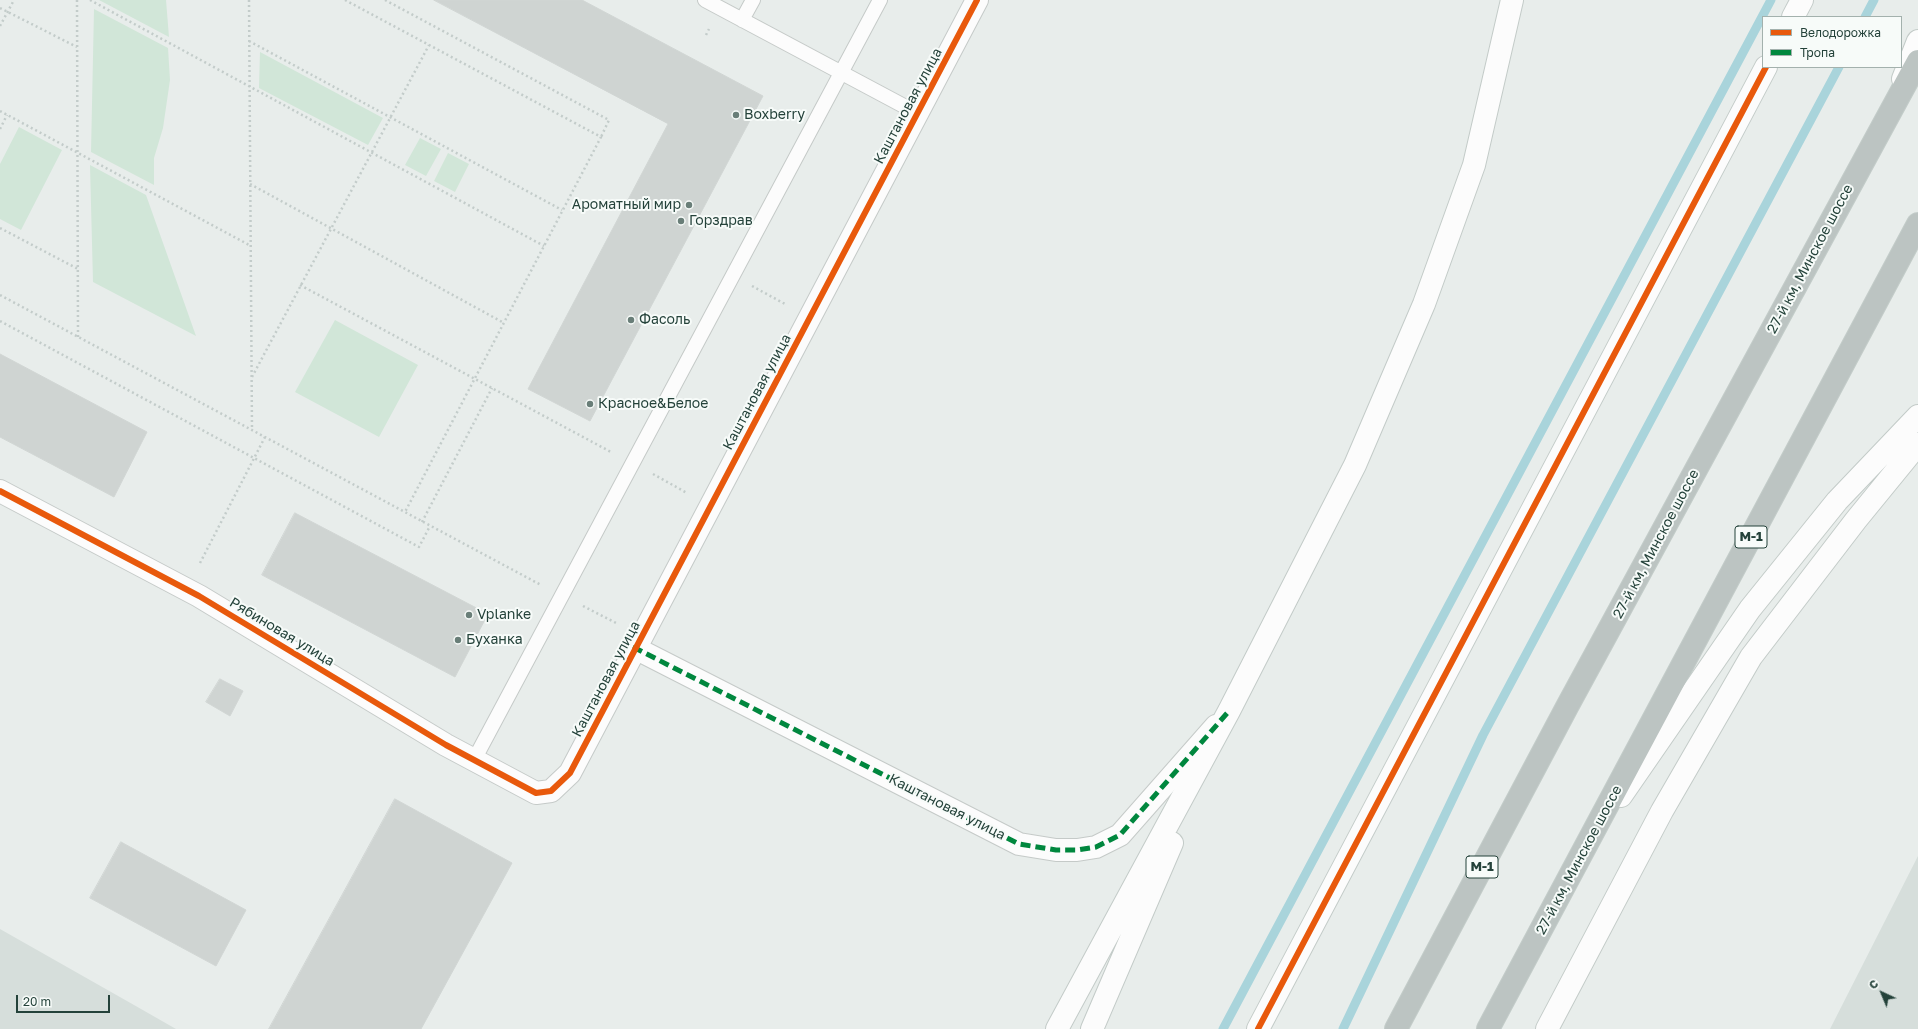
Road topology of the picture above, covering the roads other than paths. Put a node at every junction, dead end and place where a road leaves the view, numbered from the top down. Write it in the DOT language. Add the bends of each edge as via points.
graph roads {
  1 [pos="705,0"];
  2 [pos="753,0"];
  3 [pos="880,0"];
  4 [pos="977,0"];
  5 [pos="1512,0"];
  6 [pos="1802,0"];
  7 [pos="1794,16"];
  8 [pos="742,20"];
  9 [pos="1918,41"];
  10 [pos="1918,61"];
  11 [pos="1765,68"];
  12 [pos="841,72"];
  13 [pos="917,113"];
  14 [pos="1888,116"];
  15 [pos="1918,224"];
  16 [pos="1918,416"];
  17 [pos="1918,444"];
  18 [pos="0,491"];
  19 [pos="635,648"];
  20 [pos="1229,711"];
  21 [pos="474,760"];
  22 [pos="551,791"];
  23 [pos="1584,850"];
  24 [pos="1057,1029"];
  25 [pos="1092,1029"];
  26 [pos="1258,1029"];
  27 [pos="1396,1029"];
  28 [pos="1488,1029"];
  29 [pos="1547,1029"];
  1 -- 8 [label="lane"];
  2 -- 8 [label="lane"];
  3 -- 12 [label="lane"];
  4 -- 13 [label="street, Каштановая улица"];
  5 -- 20 [label="street" via="1474,165 1424,304 1355,465"];
  6 -- 7 [label="street"];
  8 -- 12 [label="lane"];
  9 -- 14 [label="street"];
  10 -- 14 [label="highway, 27-й км, Минское шоссе / М-1"];
  11 -- 26 [label="street"];
  12 -- 13 [label="lane"];
  12 -- 21 [label="lane"];
  13 -- 19 [label="street, Каштановая улица"];
  14 -- 27 [label="highway, 27-й км, Минское шоссе / М-1" via="1568,705"];
  15 -- 23 [label="highway, 27-й км, Минское шоссе / М-1"];
  16 -- 23 [label="street" via="1837,501 1750,609"];
  17 -- 29 [label="street" via="1750,657 1662,811"];
  18 -- 21 [label="street, Рябиновая улица" via="199,596"];
  19 -- 20 [label="street, Каштановая улица" via="1019,844 1056,850 1096,847 1120,835"];
  19 -- 22 [label="street, Каштановая улица" via="570,773"];
  20 -- 24 [label="street"];
  20 -- 25 [label="street"];
  21 -- 22 [label="street, Рябиновая улица" via="536,793"];
  23 -- 28 [label="highway, 27-й км, Минское шоссе / М-1"];
}
